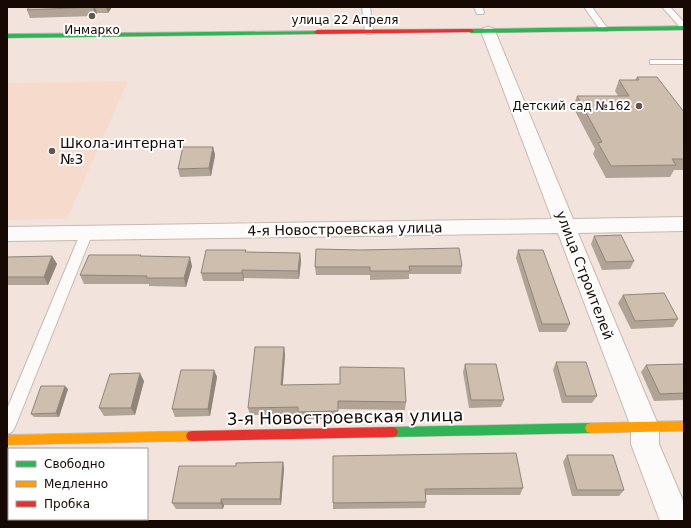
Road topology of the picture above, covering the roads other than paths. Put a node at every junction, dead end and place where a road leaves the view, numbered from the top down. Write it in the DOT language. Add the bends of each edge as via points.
graph roads {
  1 [pos="366,7"];
  2 [pos="588,7"];
  3 [pos="666,7"];
  4 [pos="684,27"];
  5 [pos="604,29"];
  6 [pos="488,31"];
  7 [pos="369,32"];
  8 [pos="7,36"];
  9 [pos="653,62"];
  10 [pos="684,62"];
  11 [pos="684,224"];
  12 [pos="566,226"];
  13 [pos="86,232"];
  14 [pos="7,234"];
  15 [pos="684,426"];
  16 [pos="7,427"];
  17 [pos="645,427"];
  18 [pos="7,440"];
  19 [pos="676,521"];
  1 -- 7 [label="lane"];
  2 -- 5 [label="lane"];
  3 -- 4 [label="lane"];
  4 -- 5 [label="main road, улица 22 Апреля"];
  5 -- 6 [label="main road, улица 22 Апреля"];
  6 -- 7 [label="main road, улица 22 Апреля"];
  6 -- 12 [label="street, улица Строителей"];
  7 -- 8 [label="main road, улица 22 Апреля"];
  9 -- 10 [label="lane"];
  11 -- 12 [label="street, 4-я Новостроевская улица"];
  12 -- 13 [label="street, 4-я Новостроевская улица"];
  12 -- 17 [label="street, улица Строителей"];
  13 -- 14 [label="street, 4-я Новостроевская улица"];
  13 -- 16 [label="lane"];
  15 -- 17 [label="main road, 3-я Новостроевская улица"];
  17 -- 18 [label="main road, 3-я Новостроевская улица"];
  17 -- 19 [label="street, улица Строителей" via="645,444"];
}
